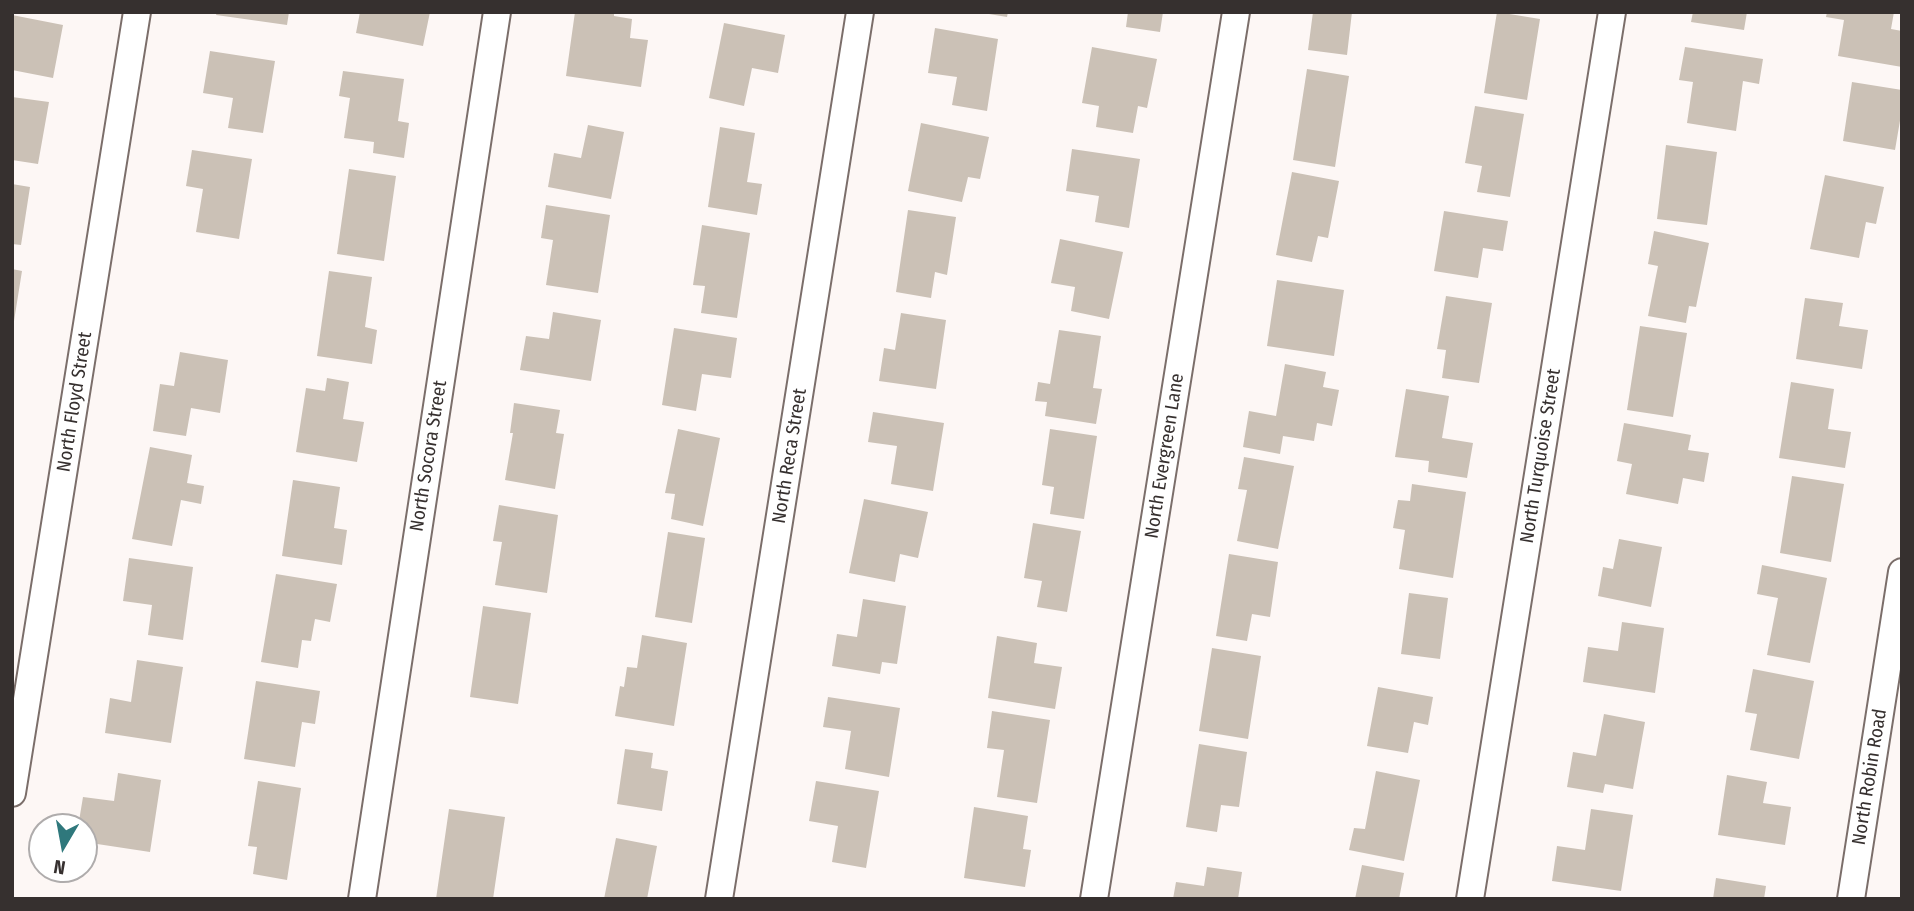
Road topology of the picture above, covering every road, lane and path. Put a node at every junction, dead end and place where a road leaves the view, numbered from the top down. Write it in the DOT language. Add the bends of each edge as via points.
graph roads {
  1 [pos="137,12"];
  2 [pos="497,12"];
  3 [pos="860,12"];
  4 [pos="1236,12"];
  5 [pos="1612,12"];
  6 [pos="1902,572"];
  7 [pos="12,793"];
  8 [pos="362,899"];
  9 [pos="719,899"];
  10 [pos="1094,899"];
  11 [pos="1470,899"];
  12 [pos="1852,899"];
  1 -- 7 [label="street, North Floyd Street"];
  2 -- 8 [label="street, North Socora Street"];
  3 -- 9 [label="street, North Reca Street"];
  4 -- 10 [label="street, North Evergreen Lane"];
  5 -- 11 [label="street, North Turquoise Street"];
  6 -- 12 [label="street, North Robin Road"];
}
